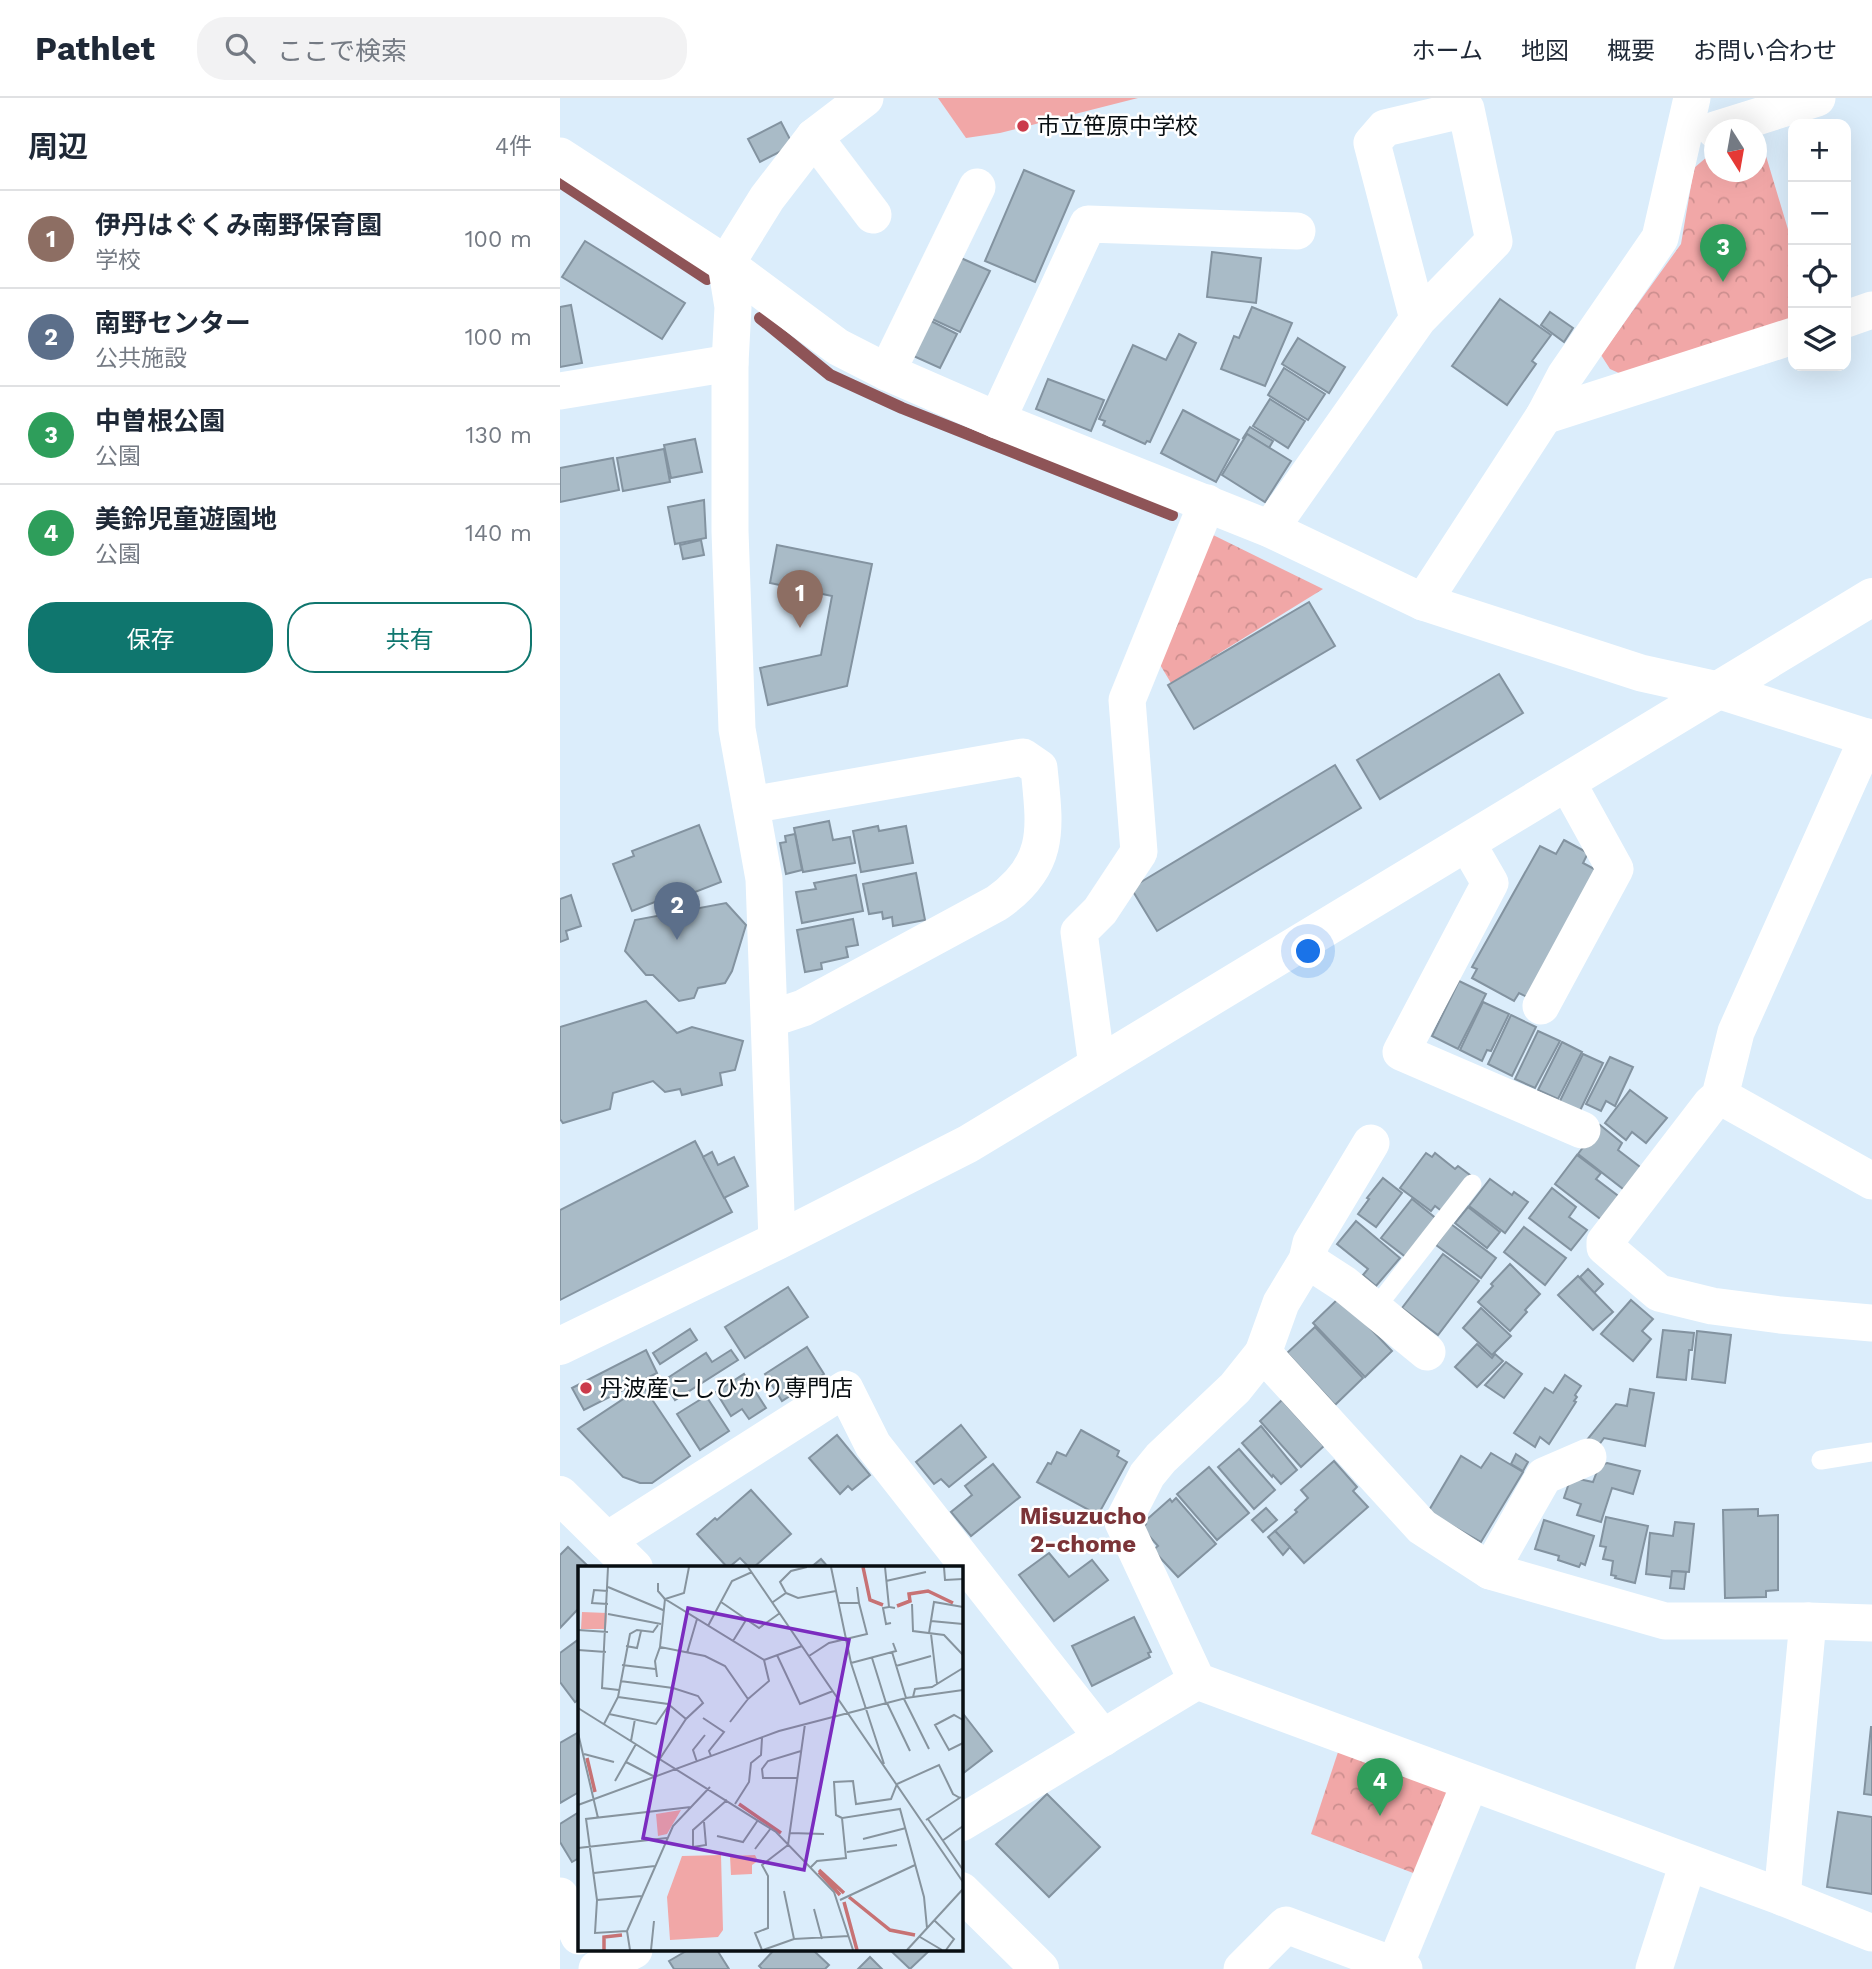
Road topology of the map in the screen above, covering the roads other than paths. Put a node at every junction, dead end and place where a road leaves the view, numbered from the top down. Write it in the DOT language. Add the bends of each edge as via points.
graph roads {
  1 [pos="865,98"];
  2 [pos="1692,98"];
  3 [pos="1817,98"];
  4 [pos="1749,119"];
  5 [pos="1704,133"];
  6 [pos="814,137"];
  7 [pos="560,156"];
  8 [pos="977,187"];
  9 [pos="873,215"];
  10 [pos="1297,231"];
  11 [pos="726,264"];
  12 [pos="1872,310"];
  13 [pos="1851,317"];
  14 [pos="1418,319"];
  15 [pos="1788,338"];
  16 [pos="730,363"];
  17 [pos="887,372"];
  18 [pos="560,391"];
  19 [pos="1544,416"];
  20 [pos="997,420"];
  21 [pos="1207,503"];
  22 [pos="1270,529"];
  23 [pos="1872,597"];
  24 [pos="1423,602"];
  25 [pos="1718,690"];
  26 [pos="1870,738"];
  27 [pos="1567,782"];
  28 [pos="751,805"];
  29 [pos="1466,843"];
  30 [pos="1541,1006"];
  31 [pos="770,1019"];
  32 [pos="1097,1066"];
  33 [pos="1720,1096"];
  34 [pos="1582,1130"];
  35 [pos="1371,1143"];
  36 [pos="1871,1178"];
  37 [pos="1472,1184"];
  38 [pos="777,1241"];
  39 [pos="1307,1260"];
  40 [pos="1374,1310"];
  41 [pos="1871,1330"];
  42 [pos="560,1346"];
  43 [pos="1427,1352"];
  44 [pos="1263,1353"];
  45 [pos="1872,1452"];
  46 [pos="1588,1457"];
  47 [pos="1821,1460"];
  48 [pos="560,1495"];
  49 [pos="606,1541"];
  50 [pos="632,1566"];
  51 [pos="1490,1571"];
  52 [pos="1808,1621"];
  53 [pos="1872,1623"];
  54 [pos="1197,1681"];
  55 [pos="1103,1738"];
  56 [pos="1470,1783"];
  57 [pos="962,1822"];
  58 [pos="1688,1863"];
  59 [pos="962,1892"];
  60 [pos="560,1896"];
  61 [pos="1782,1897"];
  62 [pos="1872,1933"];
  63 [pos="578,1934"];
  64 [pos="587,1952"];
  65 [pos="630,1952"];
  66 [pos="1400,1967"];
  67 [pos="596,1969"];
  68 [pos="1040,1969"];
  69 [pos="1242,1969"];
  70 [pos="1654,1969"];
  1 -- 6 [label="street"];
  2 -- 5 [label="street"];
  3 -- 4 [label="street"];
  5 -- 19 [label="street" via="1660,237 1565,376"];
  6 -- 9 [label="street"];
  6 -- 11 [label="street" via="767,198"];
  7 -- 11 [label="street"];
  8 -- 17 [label="street"];
  10 -- 20 [label="street" via="1088,224"];
  11 -- 16 [label="street" via="733,307"];
  11 -- 17 [label="street" via="838,347"];
  12 -- 13 [label="street"];
  14 -- 14 [label="street" via="1372,143 1385,128 1466,109 1493,241"];
  14 -- 22 [label="street"];
  15 -- 19 [label="street"];
  16 -- 18 [label="street"];
  16 -- 28 [label="street" via="737,729"];
  17 -- 20 [label="street"];
  19 -- 24 [label="street"];
  20 -- 21 [label="street"];
  21 -- 22 [label="street"];
  21 -- 32 [label="street" via="1127,700 1139,852 1100,911 1079,932"];
  22 -- 24 [label="street"];
  23 -- 25 [label="street"];
  24 -- 25 [label="street" via="1641,673"];
  25 -- 26 [label="street"];
  25 -- 27 [label="street"];
  26 -- 33 [label="street" via="1735,1032"];
  27 -- 29 [label="street"];
  27 -- 30 [label="street" via="1615,869"];
  28 -- 31 [label="street" via="764,879"];
  28 -- 31 [label="street" via="1023,757 1039,768 1044,821 1032,868 1008,896 803,1008"];
  29 -- 32 [label="street"];
  29 -- 34 [label="street" via="1490,883 1401,1052"];
  31 -- 38 [label="street"];
  32 -- 38 [label="street" via="968,1144"];
  33 -- 36 [label="street"];
  33 -- 41 [label="street" via="1605,1247 1659,1293 1712,1306"];
  35 -- 39 [label="street" via="1311,1242"];
  37 -- 40 [label="lane"];
  38 -- 42 [label="street"];
  39 -- 40 [label="street"];
  39 -- 44 [label="street" via="1281,1303"];
  40 -- 43 [label="street"];
  44 -- 51 [label="street" via="1422,1527"];
  44 -- 54 [label="street" via="1235,1388 1161,1458 1123,1522"];
  45 -- 47 [label="lane"];
  46 -- 51 [label="street" via="1544,1476"];
  48 -- 49 [label="street"];
  49 -- 50 [label="street"];
  49 -- 55 [label="street" via="845,1390 873,1445"];
  51 -- 52 [label="street" via="1665,1621"];
  52 -- 53 [label="street"];
  52 -- 61 [label="street"];
  54 -- 55 [label="street"];
  54 -- 56 [label="street"];
  55 -- 57 [label="street"];
  56 -- 58 [label="street"];
  56 -- 66 [label="street"];
  58 -- 61 [label="street"];
  58 -- 70 [label="street"];
  59 -- 68 [label="street"];
  60 -- 63 [label="street"];
  61 -- 62 [label="street"];
  64 -- 67 [label="street"];
  65 -- 67 [label="street"];
  66 -- 69 [label="street" via="1286,1925"];
}
